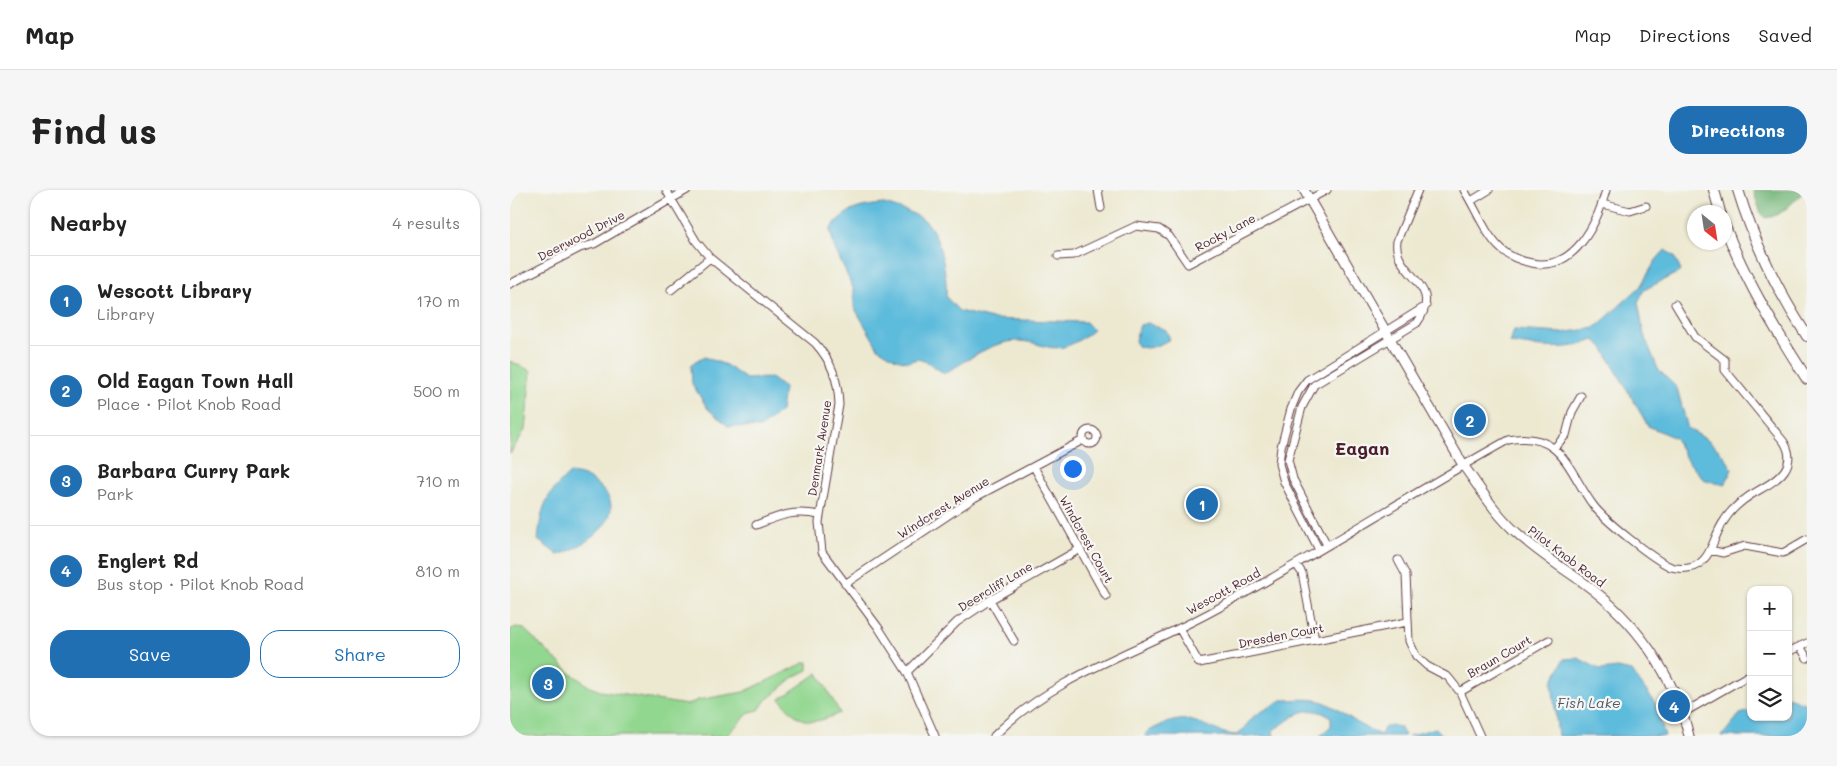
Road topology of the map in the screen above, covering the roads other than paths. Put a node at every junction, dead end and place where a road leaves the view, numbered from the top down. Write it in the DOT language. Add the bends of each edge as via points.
graph roads {
  1 [pos="666,190"];
  2 [pos="687,190"];
  3 [pos="1098,190"];
  4 [pos="1304,190"];
  5 [pos="1327,190"];
  6 [pos="1418,190"];
  7 [pos="1464,190"];
  8 [pos="1489,190"];
  9 [pos="1606,190"];
  10 [pos="1714,190"];
  11 [pos="1738,190"];
  12 [pos="671,199"];
  13 [pos="1310,200"];
  14 [pos="1471,201"];
  15 [pos="1602,204"];
  16 [pos="1718,205"];
  17 [pos="1646,206"];
  18 [pos="1101,208"];
  19 [pos="1732,244"];
  20 [pos="1058,256"];
  21 [pos="710,258"];
  22 [pos="510,284"];
  23 [pos="671,290"];
  24 [pos="1675,304"];
  25 [pos="1426,306"];
  26 [pos="1384,331"];
  27 [pos="1807,336"];
  28 [pos="1390,340"];
  29 [pos="1807,379"];
  30 [pos="1581,396"];
  31 [pos="1084,440"];
  32 [pos="1554,448"];
  33 [pos="1463,465"];
  34 [pos="1034,467"];
  35 [pos="820,514"];
  36 [pos="756,525"];
  37 [pos="1807,539"];
  38 [pos="1327,545"];
  39 [pos="1080,549"];
  40 [pos="1319,550"];
  41 [pos="1710,550"];
  42 [pos="1398,560"];
  43 [pos="1296,564"];
  44 [pos="845,584"];
  45 [pos="1106,596"];
  46 [pos="990,600"];
  47 [pos="1407,622"];
  48 [pos="1179,628"];
  49 [pos="1315,640"];
  50 [pos="1549,640"];
  51 [pos="1014,641"];
  52 [pos="1804,644"];
  53 [pos="1792,650"];
  54 [pos="1807,658"];
  55 [pos="908,672"];
  56 [pos="1748,676"];
  57 [pos="1460,692"];
  58 [pos="1683,713"];
  59 [pos="935,736"];
  60 [pos="994,736"];
  61 [pos="1480,736"];
  62 [pos="1689,736"];
  1 -- 12 [label="street, Denmark Avenue"];
  2 -- 12 [label="street, Deerwood Drive"];
  3 -- 18 [label="street"];
  4 -- 13 [label="main road, Pilot Knob Road"];
  5 -- 13 [label="street, Rocky Lane"];
  6 -- 25 [label="street" via="1396,249 1424,290"];
  7 -- 14 [label="street"];
  8 -- 14 [label="street"];
  9 -- 15 [label="street"];
  10 -- 16 [label="highway"];
  11 -- 27 [label="highway" via="1758,247 1782,297"];
  12 -- 21 [label="street, Denmark Avenue"];
  12 -- 22 [label="street, Deerwood Drive" via="594,244"];
  13 -- 20 [label="street, Rocky Lane" via="1188,264 1159,229 1136,226 1074,255"];
  13 -- 26 [label="main road, Pilot Knob Road"];
  14 -- 15 [label="street" via="1502,250 1519,261 1541,265 1559,263 1573,254"];
  15 -- 17 [label="street" via="1630,211"];
  19 -- 29 [label="highway" via="1762,308"];
  21 -- 23 [label="street"];
  21 -- 35 [label="street, Denmark Avenue" via="814,343 834,369 839,405"];
  24 -- 41 [label="street" via="1695,336 1725,360 1726,370 1784,442 1789,459 1778,479 1751,494 1732,510 1720,526"];
  25 -- 26 [label="street"];
  25 -- 28 [label="street" via="1417,323"];
  26 -- 28 [label="main road, Pilot Knob Road"];
  26 -- 40 [label="street" via="1307,380 1291,409 1280,447 1281,474"];
  28 -- 33 [label="main road, Pilot Knob Road"];
  28 -- 38 [label="street" via="1314,385 1302,407 1288,460 1293,479"];
  30 -- 32 [label="street" via="1572,412 1566,435"];
  31 -- 34 [label="street, Windcrest Avenue"];
  32 -- 33 [label="street, Wescott Road" via="1534,439 1508,440"];
  32 -- 41 [label="street" via="1566,460 1598,512 1664,563 1687,569 1702,562"];
  33 -- 38 [label="street, Wescott Road"];
  33 -- 58 [label="main road, Pilot Knob Road" via="1515,532 1607,602 1631,626 1655,657"];
  34 -- 39 [label="street, Windcrest Court"];
  34 -- 44 [label="street, Windcrest Avenue" via="974,498"];
  35 -- 36 [label="street" via="786,513"];
  35 -- 44 [label="street, Denmark Avenue" via="822,552"];
  37 -- 41 [label="street" via="1783,553 1744,546 1723,553"];
  38 -- 40 [label="street, Wescott Road"];
  39 -- 45 [label="street, Windcrest Court"];
  39 -- 46 [label="street, Deercliff Lane"];
  40 -- 43 [label="street, Wescott Road"];
  42 -- 47 [label="street" via="1406,574"];
  43 -- 48 [label="street, Wescott Road"];
  43 -- 49 [label="street" via="1302,574"];
  44 -- 55 [label="street, Denmark Avenue"];
  46 -- 51 [label="street"];
  46 -- 55 [label="street, Deercliff Lane" via="957,622"];
  47 -- 49 [label="street, Dresden Court"];
  47 -- 57 [label="street" via="1409,641 1416,656 1448,677"];
  48 -- 49 [label="street, Dresden Court" via="1199,663"];
  48 -- 60 [label="street, Wescott Road" via="1041,698"];
  50 -- 57 [label="street, Braun Court"];
  52 -- 53 [label="street"];
  52 -- 54 [label="street"];
  55 -- 59 [label="street, Denmark Avenue"];
  56 -- 58 [label="street"];
  57 -- 61 [label="street"];
  58 -- 62 [label="main road, Pilot Knob Road"];
}
